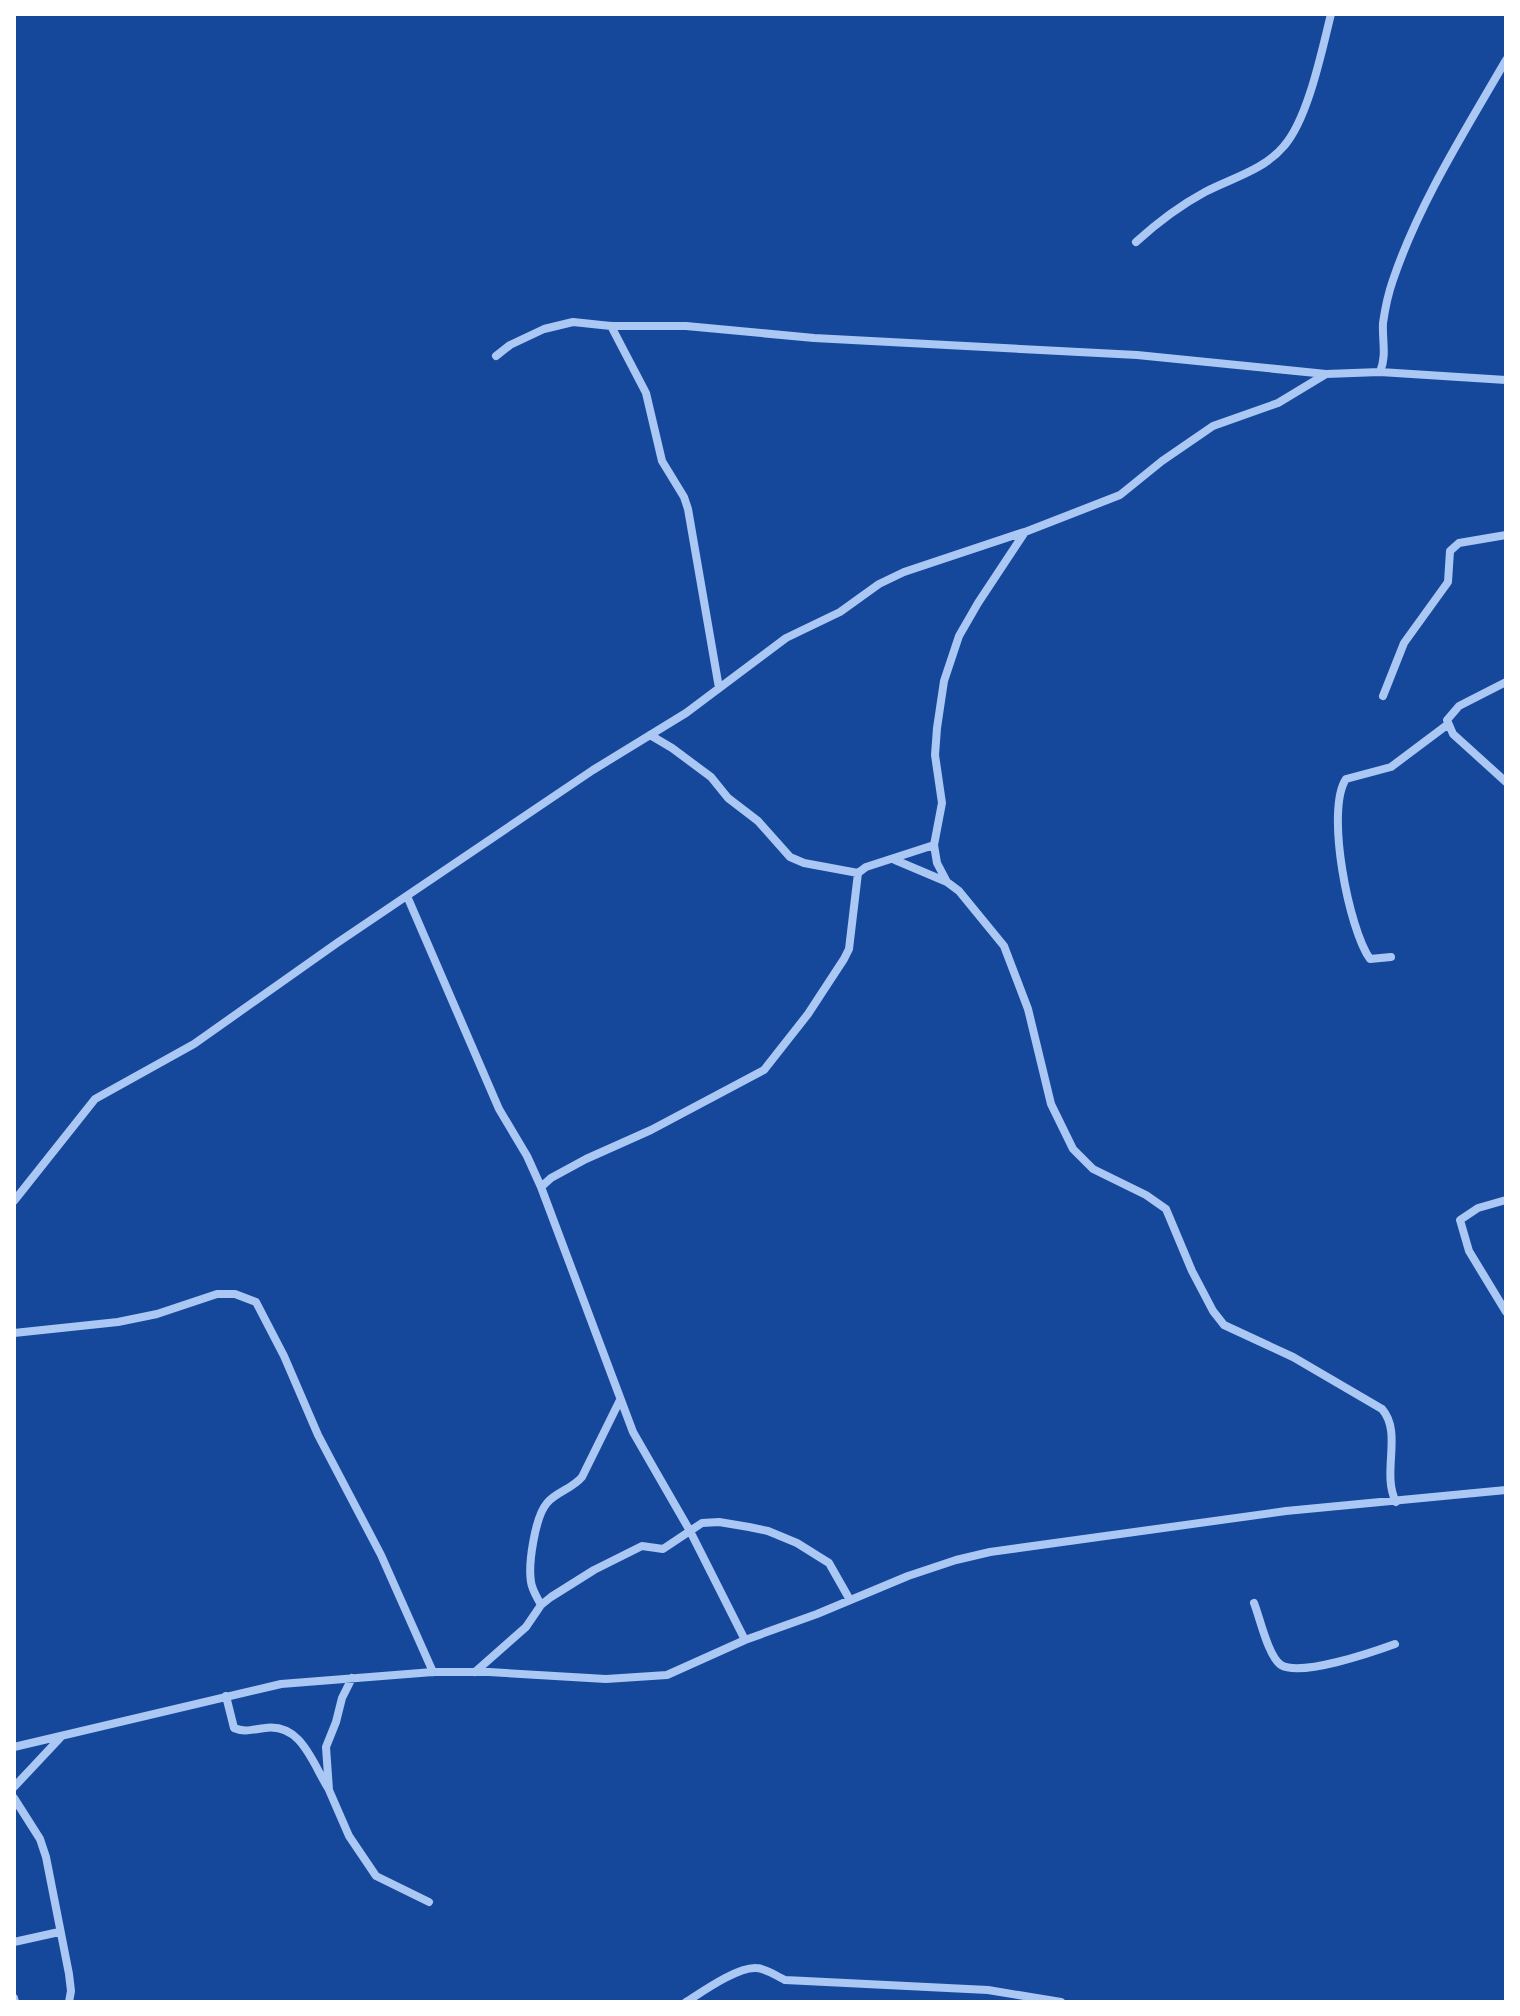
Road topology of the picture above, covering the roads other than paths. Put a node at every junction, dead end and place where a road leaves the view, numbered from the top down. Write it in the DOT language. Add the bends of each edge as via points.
graph roads {
  1 [pos="1331,14"];
  2 [pos="1506,60"];
  3 [pos="1136,242"];
  4 [pos="611,326"];
  5 [pos="496,356"];
  6 [pos="1380,372"];
  7 [pos="1326,374"];
  8 [pos="1506,380"];
  9 [pos="1025,532"];
  10 [pos="1506,535"];
  11 [pos="1506,682"];
  12 [pos="719,688"];
  13 [pos="1383,696"];
  14 [pos="1447,725"];
  15 [pos="650,735"];
  16 [pos="1506,782"];
  17 [pos="934,845"];
  18 [pos="895,860"];
  19 [pos="858,873"];
  20 [pos="947,882"];
  21 [pos="407,896"];
  22 [pos="1391,957"];
  23 [pos="541,1187"];
  24 [pos="1506,1200"];
  25 [pos="14,1201"];
  26 [pos="1506,1312"];
  27 [pos="14,1333"];
  28 [pos="620,1400"];
  29 [pos="1506,1490"];
  30 [pos="1396,1502"];
  31 [pos="690,1531"];
  32 [pos="850,1600"];
  33 [pos="1254,1603"];
  34 [pos="541,1605"];
  35 [pos="745,1640"];
  36 [pos="1395,1644"];
  37 [pos="433,1672"];
  38 [pos="474,1672"];
  39 [pos="352,1678"];
  40 [pos="226,1696"];
  41 [pos="61,1738"];
  42 [pos="14,1747"];
  43 [pos="14,1787"];
  44 [pos="329,1790"];
  45 [pos="14,1798"];
  46 [pos="429,1902"];
  47 [pos="59,1932"];
  48 [pos="14,1942"];
  49 [pos="69,2002"];
  50 [pos="686,2002"];
  51 [pos="1061,2002"];
  1 -- 3 [label="street" via="1308,98 1285,145 1245,175 1179,206"];
  2 -- 6 [label="street" via="1400,258 1383,323"];
  4 -- 5 [label="street" via="559,324"];
  4 -- 7 [label="street" via="686,326 1137,355"];
  4 -- 12 [label="street" via="646,393 662,461 688,509"];
  6 -- 7 [label="street"];
  6 -- 8 [label="street"];
  7 -- 9 [label="street" via="1278,403 1213,426 1120,495"];
  9 -- 12 [label="street" via="879,584 840,612 786,638"];
  9 -- 17 [label="street" via="968,618 944,681 935,755 942,803"];
  10 -- 13 [label="street" via="1459,543 1450,551 1448,582 1404,643"];
  11 -- 14 [label="street" via="1459,706"];
  12 -- 15 [label="street"];
  14 -- 16 [label="street"];
  14 -- 22 [label="street" via="1391,767 1346,779 1339,795 1341,858 1355,923 1367,957"];
  15 -- 19 [label="street" via="711,777 790,857"];
  15 -- 21 [label="street"];
  17 -- 18 [label="street"];
  17 -- 20 [label="street"];
  18 -- 19 [label="street"];
  18 -- 20 [label="street"];
  19 -- 23 [label="street" via="849,949 764,1070"];
  20 -- 30 [label="street" via="1004,946 1028,1009 1051,1104 1073,1149 1093,1169 1166,1209 1182,1250 1224,1325 1293,1357 1382,1409 1390,1423 1389,1484"];
  21 -- 23 [label="street" via="499,1109"];
  21 -- 25 [label="street" via="194,1044 95,1099"];
  23 -- 28 [label="street"];
  24 -- 26 [label="street" via="1467,1213 1460,1227"];
  27 -- 37 [label="street" via="118,1322 217,1294 256,1302"];
  28 -- 31 [label="street"];
  28 -- 34 [label="street" via="582,1477 547,1502 541,1513 530,1572"];
  29 -- 30 [label="street"];
  30 -- 32 [label="street" via="1286,1511 990,1552"];
  31 -- 32 [label="street" via="702,1523 719,1522 785,1537 829,1563"];
  31 -- 34 [label="street" via="663,1549 642,1546"];
  31 -- 35 [label="street"];
  32 -- 35 [label="street"];
  33 -- 36 [label="street" via="1274,1658 1291,1668 1351,1659"];
  34 -- 38 [label="street" via="526,1627"];
  35 -- 38 [label="street" via="667,1675 606,1679"];
  37 -- 38 [label="street"];
  37 -- 39 [label="street"];
  39 -- 40 [label="street" via="281,1684"];
  39 -- 44 [label="street" via="326,1747"];
  40 -- 41 [label="street"];
  40 -- 44 [label="street" via="234,1728 286,1729 299,1738"];
  41 -- 42 [label="street"];
  41 -- 43 [label="street"];
  44 -- 46 [label="street" via="349,1836 376,1876"];
  45 -- 47 [label="street" via="46,1857"];
  47 -- 48 [label="street"];
  47 -- 49 [label="street"];
  50 -- 51 [label="street" via="753,1967 785,1980 988,1990"];
}
